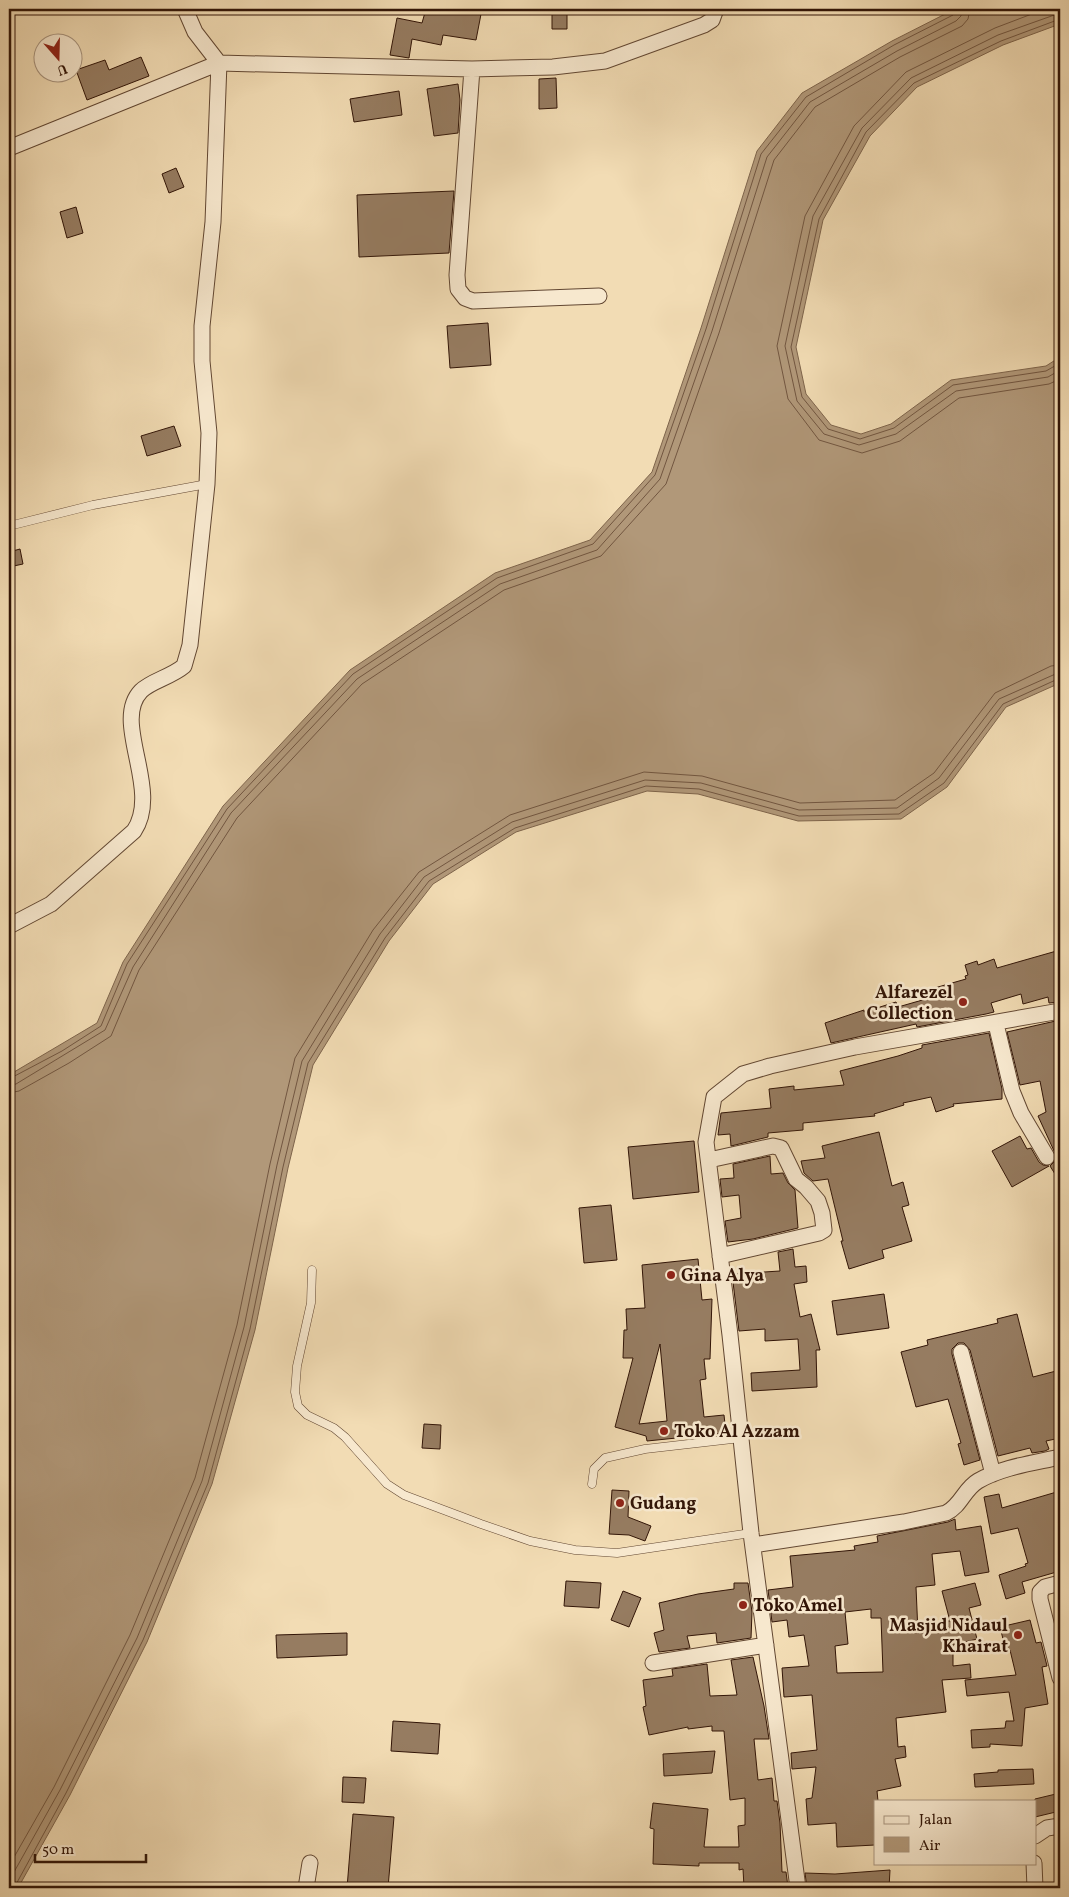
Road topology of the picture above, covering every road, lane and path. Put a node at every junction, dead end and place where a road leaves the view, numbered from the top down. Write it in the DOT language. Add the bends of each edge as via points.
graph roads {
  1 [pos="185,9"];
  2 [pos="716,9"];
  3 [pos="219,62"];
  4 [pos="472,69"];
  5 [pos="9,148"];
  6 [pos="599,296"];
  7 [pos="208,484"];
  8 [pos="9,526"];
  9 [pos="9,926"];
  10 [pos="1060,1011"];
  11 [pos="996,1024"];
  12 [pos="1047,1157"];
  13 [pos="709,1160"];
  14 [pos="720,1256"];
  15 [pos="312,1270"];
  16 [pos="961,1352"];
  17 [pos="741,1438"];
  18 [pos="1060,1457"];
  19 [pos="993,1474"];
  20 [pos="592,1484"];
  21 [pos="752,1539"];
  22 [pos="1060,1583"];
  23 [pos="766,1645"];
  24 [pos="653,1663"];
  25 [pos="1060,1678"];
  26 [pos="1060,1826"];
  27 [pos="1036,1835"];
  28 [pos="310,1863"];
  29 [pos="1034,1864"];
  30 [pos="306,1888"];
  31 [pos="798,1888"];
  32 [pos="1035,1888"];
  1 -- 3 [label="street" via="195,32"];
  2 -- 4 [label="street" via="712,20 704,25 605,62"];
  3 -- 4 [label="street"];
  3 -- 5 [label="street"];
  3 -- 7 [label="street" via="214,222 202,326 209,433"];
  4 -- 6 [label="street" via="458,289 465,298 473,300"];
  7 -- 8 [label="lane" via="93,505"];
  7 -- 9 [label="street" via="187,660 176,673 142,690 131,710 144,791 141,820 134,831 51,904"];
  10 -- 11 [label="street"];
  11 -- 12 [label="street" via="1012,1091"];
  11 -- 13 [label="street" via="856,1047 743,1074 714,1097 706,1142"];
  13 -- 14 [label="street"];
  13 -- 14 [label="street" via="773,1146 781,1148 796,1179 818,1201 824,1230 819,1234"];
  14 -- 17 [label="street"];
  15 -- 21 [label="lane" via="311,1303 297,1366 295,1392 298,1406 307,1415 345,1437 387,1484 404,1495 530,1541 583,1551 617,1553"];
  16 -- 19 [label="street"];
  17 -- 20 [label="lane" via="645,1449 605,1458 594,1468"];
  17 -- 21 [label="street"];
  18 -- 19 [label="street"];
  19 -- 21 [label="street" via="970,1486 957,1505 946,1513 904,1522"];
  21 -- 23 [label="street"];
  22 -- 25 [label="street" via="1046,1587 1040,1592 1040,1598"];
  23 -- 24 [label="street"];
  23 -- 31 [label="street"];
  26 -- 27 [label="street" via="1047,1828"];
  28 -- 30 [label="street"];
  29 -- 32 [label="street"];
}
